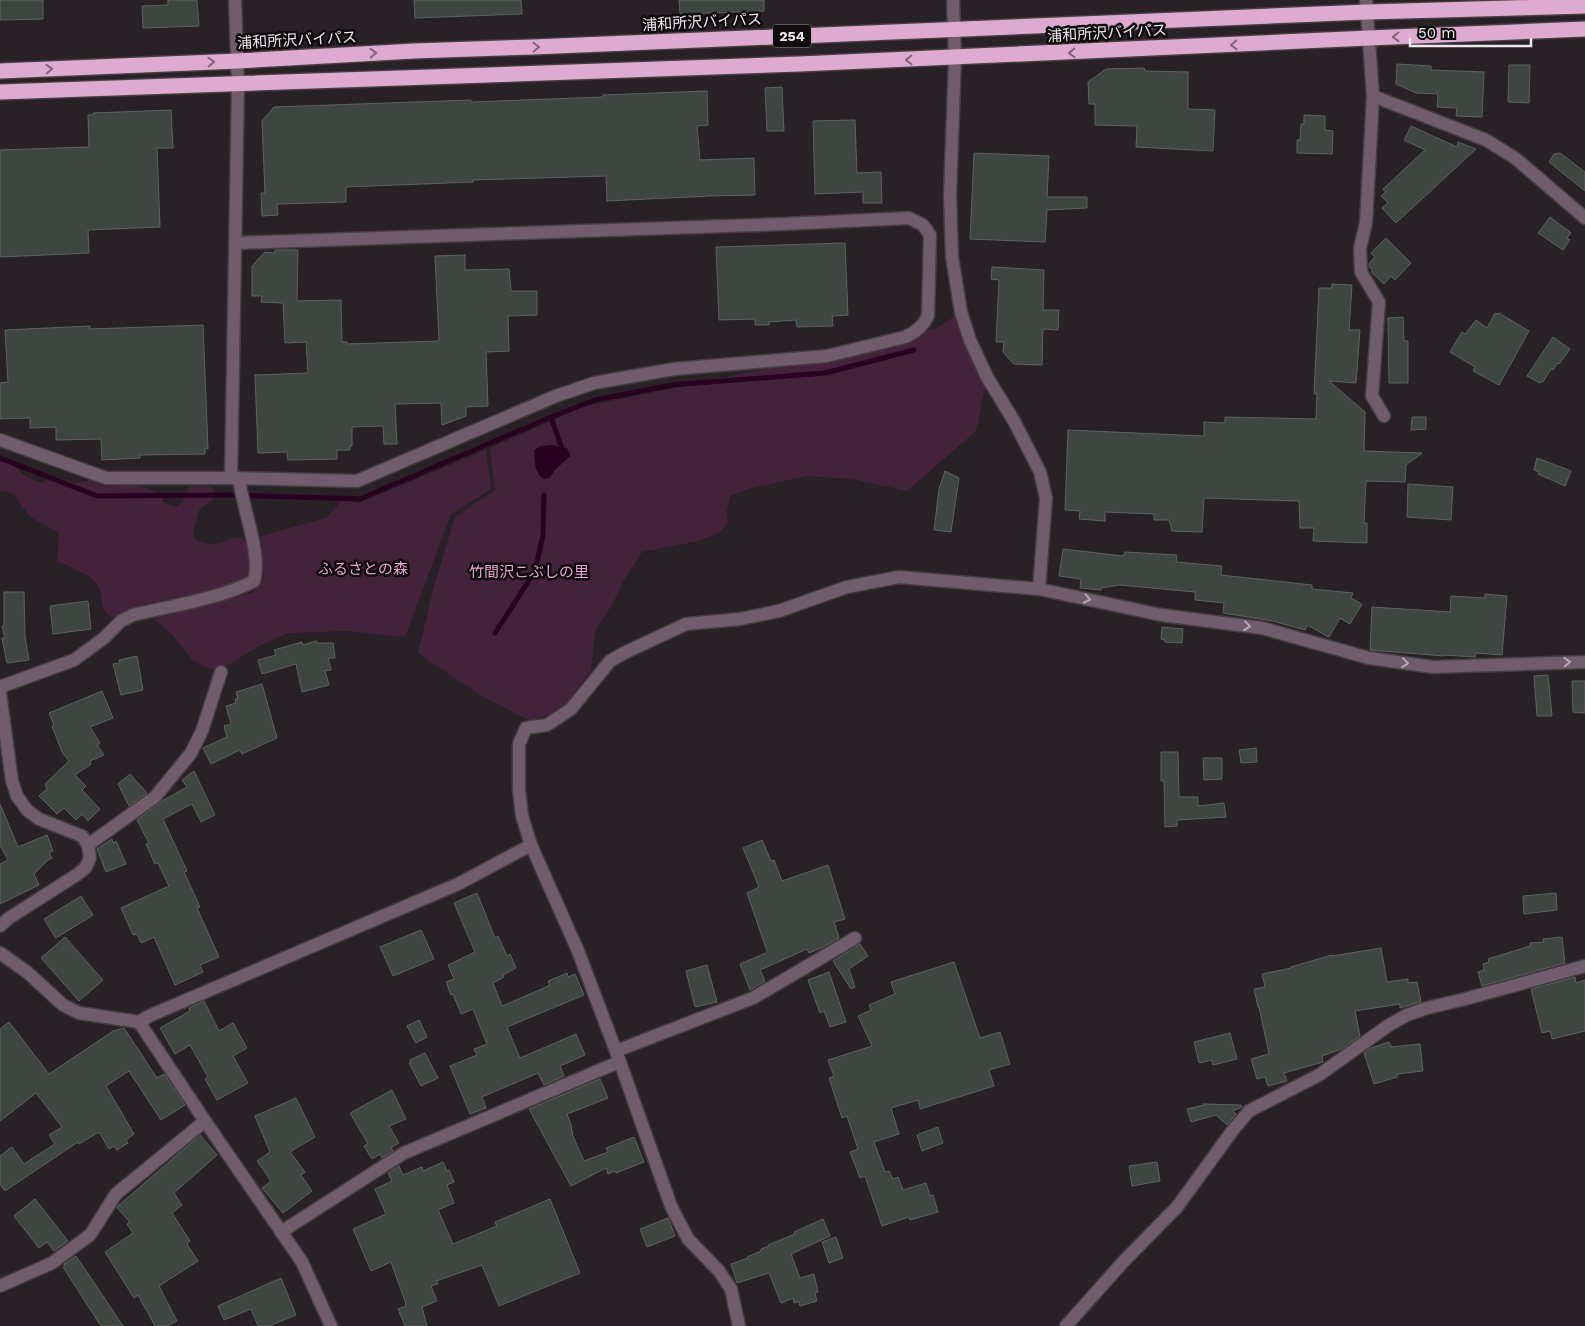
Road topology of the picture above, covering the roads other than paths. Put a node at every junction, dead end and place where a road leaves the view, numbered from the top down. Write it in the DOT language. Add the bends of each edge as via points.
graph roads {
  1 [pos="235,0"];
  2 [pos="953,0"];
  3 [pos="1366,6"];
  4 [pos="1585,6"];
  5 [pos="954,28"];
  6 [pos="1585,30"];
  7 [pos="1369,38"];
  8 [pos="955,58"];
  9 [pos="238,61"];
  10 [pos="0,71"];
  11 [pos="238,84"];
  12 [pos="0,92"];
  13 [pos="1373,96"];
  14 [pos="1585,218"];
  15 [pos="236,243"];
  16 [pos="1384,416"];
  17 [pos="0,440"];
  18 [pos="236,481"];
  19 [pos="1039,589"];
  20 [pos="1585,662"];
  21 [pos="221,672"];
  22 [pos="0,687"];
  23 [pos="0,693"];
  24 [pos="88,845"];
  25 [pos="531,845"];
  26 [pos="0,926"];
  27 [pos="854,938"];
  28 [pos="0,953"];
  29 [pos="1585,966"];
  30 [pos="139,1022"];
  31 [pos="617,1057"];
  32 [pos="205,1122"];
  33 [pos="281,1232"];
  34 [pos="0,1286"];
  35 [pos="331,1326"];
  36 [pos="739,1326"];
  37 [pos="1066,1326"];
  1 -- 9 [label="street"];
  2 -- 5 [label="street"];
  3 -- 4 [label="highway, 浦和所沢バイパス / 254"];
  3 -- 5 [label="highway, 浦和所沢バイパス / 254"];
  3 -- 7 [label="street"];
  5 -- 8 [label="street"];
  9 -- 5 [label="highway, 浦和所沢バイパス / 254, one-way"];
  6 -- 7 [label="highway, 浦和所沢バイパス / 254, one-way"];
  7 -- 8 [label="highway, 浦和所沢バイパス / 254, one-way"];
  7 -- 13 [label="street"];
  8 -- 11 [label="highway, 浦和所沢バイパス / 254, one-way"];
  8 -- 19 [label="street" via="950,195 952,257 961,312 970,340 1040,472 1046,498"];
  10 -- 9 [label="highway, 浦和所沢バイパス / 254, one-way"];
  9 -- 11 [label="street"];
  11 -- 12 [label="highway, 浦和所沢バイパス / 254"];
  11 -- 15 [label="street"];
  13 -- 14 [label="street" via="1486,140 1515,158"];
  13 -- 16 [label="street" via="1366,223 1360,248 1362,272 1379,302 1372,396"];
  15 -- 18 [label="street"];
  15 -- 18 [label="street" via="909,218 923,225 930,236 928,316 923,326 905,337 827,356 674,369 594,383 556,396 357,481"];
  17 -- 18 [label="street" via="106,478"];
  18 -- 22 [label="street" via="255,554 257,570 254,581 214,596 121,620 104,638 74,660"];
  19 -- 20 [label="street, one-way" via="1161,615 1262,628 1369,658 1433,667"];
  19 -- 25 [label="street" via="899,577 847,587 779,611 740,619 686,624 624,653 610,661 571,710 546,724 526,728 519,744 519,790 522,816"];
  21 -- 24 [label="street" via="202,731 191,753 155,797"];
  23 -- 24 [label="street" via="17,796 39,819 82,836"];
  24 -- 26 [label="street" via="90,858 86,867"];
  25 -- 30 [label="street" via="458,884"];
  25 -- 31 [label="street" via="578,951"];
  27 -- 31 [label="street" via="754,998"];
  28 -- 30 [label="street" via="27,972 63,1005 79,1013"];
  29 -- 37 [label="street" via="1407,1015 1319,1075 1248,1111 1177,1207"];
  30 -- 32 [label="street"];
  31 -- 33 [label="street" via="404,1153"];
  31 -- 36 [label="street" via="670,1206 688,1239 719,1271 731,1289"];
  32 -- 33 [label="street"];
  32 -- 34 [label="street" via="116,1194 90,1235 52,1263"];
  33 -- 35 [label="street" via="302,1262"];
}
